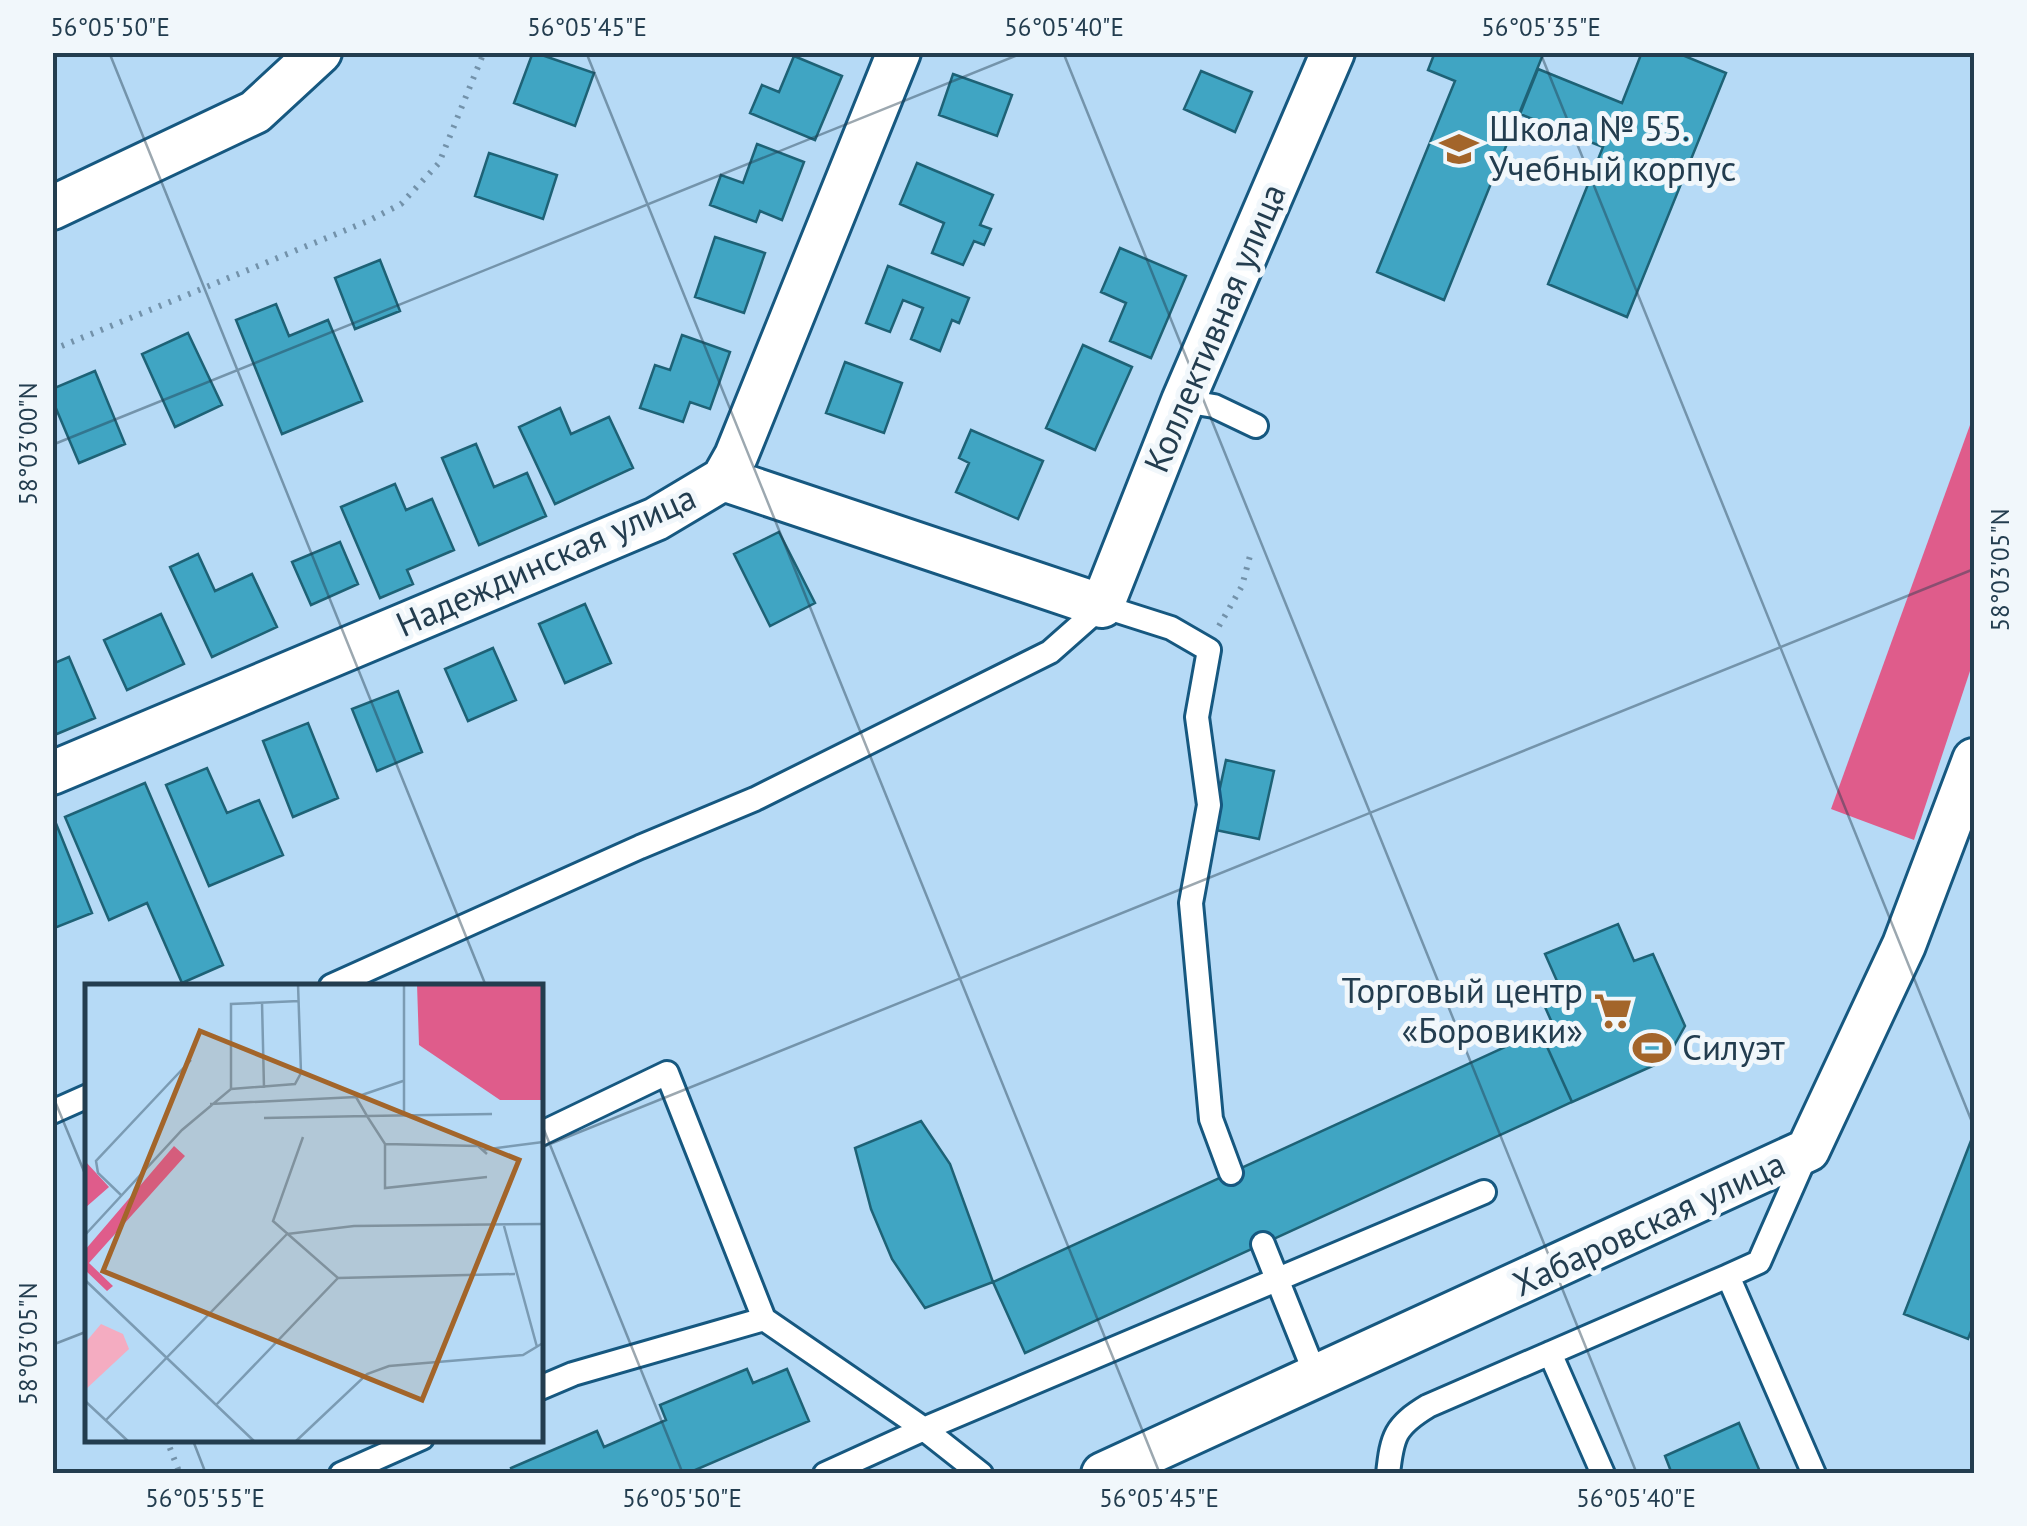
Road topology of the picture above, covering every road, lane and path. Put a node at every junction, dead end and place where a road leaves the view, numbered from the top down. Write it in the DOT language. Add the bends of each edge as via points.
graph roads {
  1 [pos="320,52"];
  2 [pos="484,52"];
  3 [pos="899,52"];
  4 [pos="1332,52"];
  5 [pos="52,208"];
  6 [pos="52,350"];
  7 [pos="1183,401"];
  8 [pos="1256,426"];
  9 [pos="723,479"];
  10 [pos="1250,552"];
  11 [pos="1102,606"];
  12 [pos="1208,650"];
  13 [pos="1974,760"];
  14 [pos="52,774"];
  15 [pos="335,984"];
  16 [pos="85,1097"];
  17 [pos="52,1112"];
  18 [pos="542,1133"];
  19 [pos="1808,1150"];
  20 [pos="1231,1173"];
  21 [pos="1484,1192"];
  22 [pos="1263,1244"];
  23 [pos="1728,1276"];
  24 [pos="1277,1280"];
  25 [pos="764,1319"];
  26 [pos="1550,1353"];
  27 [pos="1316,1376"];
  28 [pos="542,1387"];
  29 [pos="924,1430"];
  30 [pos="167,1441"];
  31 [pos="415,1441"];
  32 [pos="180,1474"];
  33 [pos="341,1474"];
  34 [pos="824,1474"];
  35 [pos="981,1474"];
  36 [pos="1103,1474"];
  37 [pos="1388,1474"];
  38 [pos="1603,1474"];
  39 [pos="1814,1474"];
  1 -- 5 [label="street" via="254,112"];
  2 -- 6 [label="path" via="439,163 402,204"];
  3 -- 9 [label="street, Надеждинская улица"];
  4 -- 7 [label="street, Коллективная улица"];
  7 -- 8 [label="lane" via="1214,406"];
  7 -- 11 [label="street, Коллективная улица"];
  9 -- 11 [label="street"];
  9 -- 14 [label="street, Надеждинская улица" via="656,519"];
  10 -- 12 [label="path" via="1242,586"];
  11 -- 12 [label="lane" via="1171,628"];
  11 -- 15 [label="lane" via="1050,652 755,799"];
  12 -- 20 [label="lane" via="1198,717 1210,805 1191,904 1211,1119"];
  13 -- 19 [label="street, Хабаровская улица" via="1904,945"];
  16 -- 17 [label="lane"];
  18 -- 25 [label="lane" via="667,1073"];
  19 -- 23 [label="lane" via="1759,1262"];
  19 -- 27 [label="street, Хабаровская улица"];
  21 -- 24 [label="lane"];
  22 -- 24 [label="lane"];
  23 -- 26 [label="lane"];
  23 -- 39 [label="lane"];
  24 -- 27 [label="lane"];
  24 -- 29 [label="lane"];
  25 -- 28 [label="lane"];
  25 -- 29 [label="lane"];
  26 -- 37 [label="lane" via="1406,1420 1394,1435"];
  26 -- 38 [label="lane"];
  27 -- 36 [label="street, Хабаровская улица"];
  29 -- 34 [label="lane"];
  29 -- 35 [label="lane"];
  30 -- 32 [label="path"];
  31 -- 33 [label="lane"];
}
